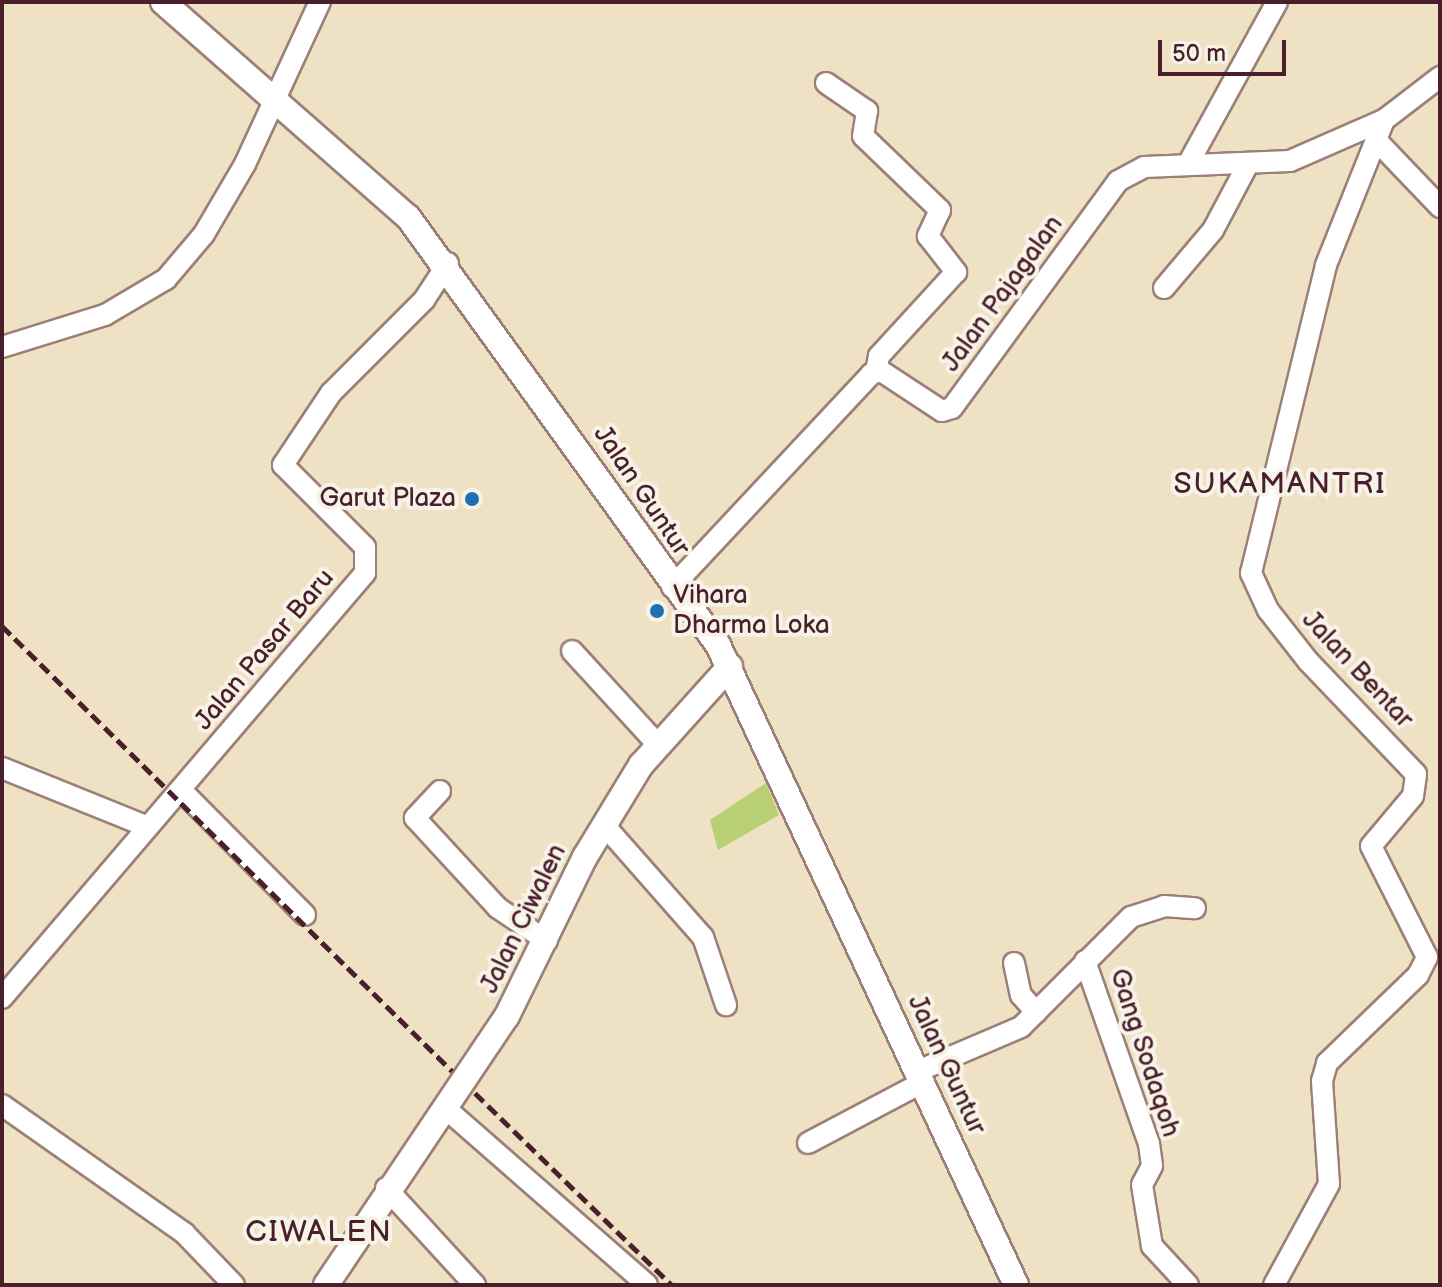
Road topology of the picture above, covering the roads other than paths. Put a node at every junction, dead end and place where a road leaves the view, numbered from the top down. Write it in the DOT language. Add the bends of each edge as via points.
graph roads {
  1 [pos="163,2"];
  2 [pos="320,2"];
  3 [pos="1277,2"];
  4 [pos="1440,77"];
  5 [pos="826,83"];
  6 [pos="277,102"];
  7 [pos="1384,120"];
  8 [pos="1376,140"];
  9 [pos="1188,164"];
  10 [pos="1247,166"];
  11 [pos="1440,207"];
  12 [pos="448,263"];
  13 [pos="1164,288"];
  14 [pos="2,347"];
  15 [pos="876,372"];
  16 [pos="672,587"];
  17 [pos="572,651"];
  18 [pos="730,666"];
  19 [pos="658,745"];
  20 [pos="2,768"];
  21 [pos="187,784"];
  22 [pos="440,791"];
  23 [pos="605,826"];
  24 [pos="148,827"];
  25 [pos="1195,908"];
  26 [pos="305,915"];
  27 [pos="547,941"];
  28 [pos="1085,961"];
  29 [pos="1014,963"];
  30 [pos="2,998"];
  31 [pos="726,1005"];
  32 [pos="1036,1012"];
  33 [pos="921,1076"];
  34 [pos="2,1105"];
  35 [pos="444,1107"];
  36 [pos="808,1143"];
  37 [pos="386,1188"];
  38 [pos="234,1285"];
  39 [pos="326,1285"];
  40 [pos="475,1285"];
  41 [pos="647,1285"];
  42 [pos="1016,1285"];
  43 [pos="1188,1285"];
  44 [pos="1274,1285"];
  1 -- 6 [label="street, Jalan Guntur"];
  2 -- 6 [label="street"];
  3 -- 9 [label="street"];
  4 -- 7 [label="street, Jalan Pajagalan"];
  5 -- 15 [label="street" via="867,111 863,136 940,210 928,236 956,272 879,356"];
  6 -- 12 [label="street, Jalan Guntur" via="365,172"];
  6 -- 14 [label="street" via="217,214 166,279 105,315"];
  7 -- 8 [label="street, Jalan Bentar"];
  7 -- 10 [label="street, Jalan Pajagalan" via="1290,161"];
  8 -- 11 [label="street"];
  8 -- 44 [label="street, Jalan Bentar" via="1326,265 1251,573 1268,610 1308,661 1416,774 1413,796 1371,846 1427,957 1418,975 1327,1063 1322,1081 1329,1184"];
  9 -- 10 [label="street, Jalan Pajagalan"];
  9 -- 15 [label="street, Jalan Pajagalan" via="1144,167 1118,181 948,411"];
  10 -- 13 [label="street" via="1213,230"];
  12 -- 16 [label="street, Jalan Guntur"];
  12 -- 21 [label="street, Jalan Pasar Baru" via="424,300 331,393 283,465 365,547 365,573"];
  15 -- 16 [label="street"];
  16 -- 18 [label="street, Jalan Guntur"];
  17 -- 19 [label="street"];
  18 -- 19 [label="street, Jalan Ciwalen"];
  18 -- 33 [label="street, Jalan Guntur"];
  19 -- 23 [label="street, Jalan Ciwalen"];
  20 -- 24 [label="street"];
  21 -- 24 [label="street"];
  21 -- 26 [label="street"];
  22 -- 27 [label="street" via="415,818 498,908"];
  23 -- 27 [label="street, Jalan Ciwalen"];
  23 -- 31 [label="street" via="703,937"];
  24 -- 30 [label="street"];
  25 -- 28 [label="street" via="1140,913"];
  27 -- 35 [label="street, Jalan Ciwalen"];
  28 -- 32 [label="street"];
  28 -- 43 [label="street, Gang Sodaqoh" via="1149,1144 1152,1166 1142,1185 1152,1246"];
  29 -- 32 [label="street" via="1021,995"];
  32 -- 33 [label="street" via="1010,1035"];
  33 -- 36 [label="street"];
  33 -- 42 [label="street, Jalan Guntur"];
  34 -- 38 [label="street" via="184,1233"];
  35 -- 37 [label="street, Jalan Ciwalen"];
  35 -- 41 [label="street"];
  37 -- 39 [label="street, Jalan Ciwalen"];
  37 -- 40 [label="street"];
}
